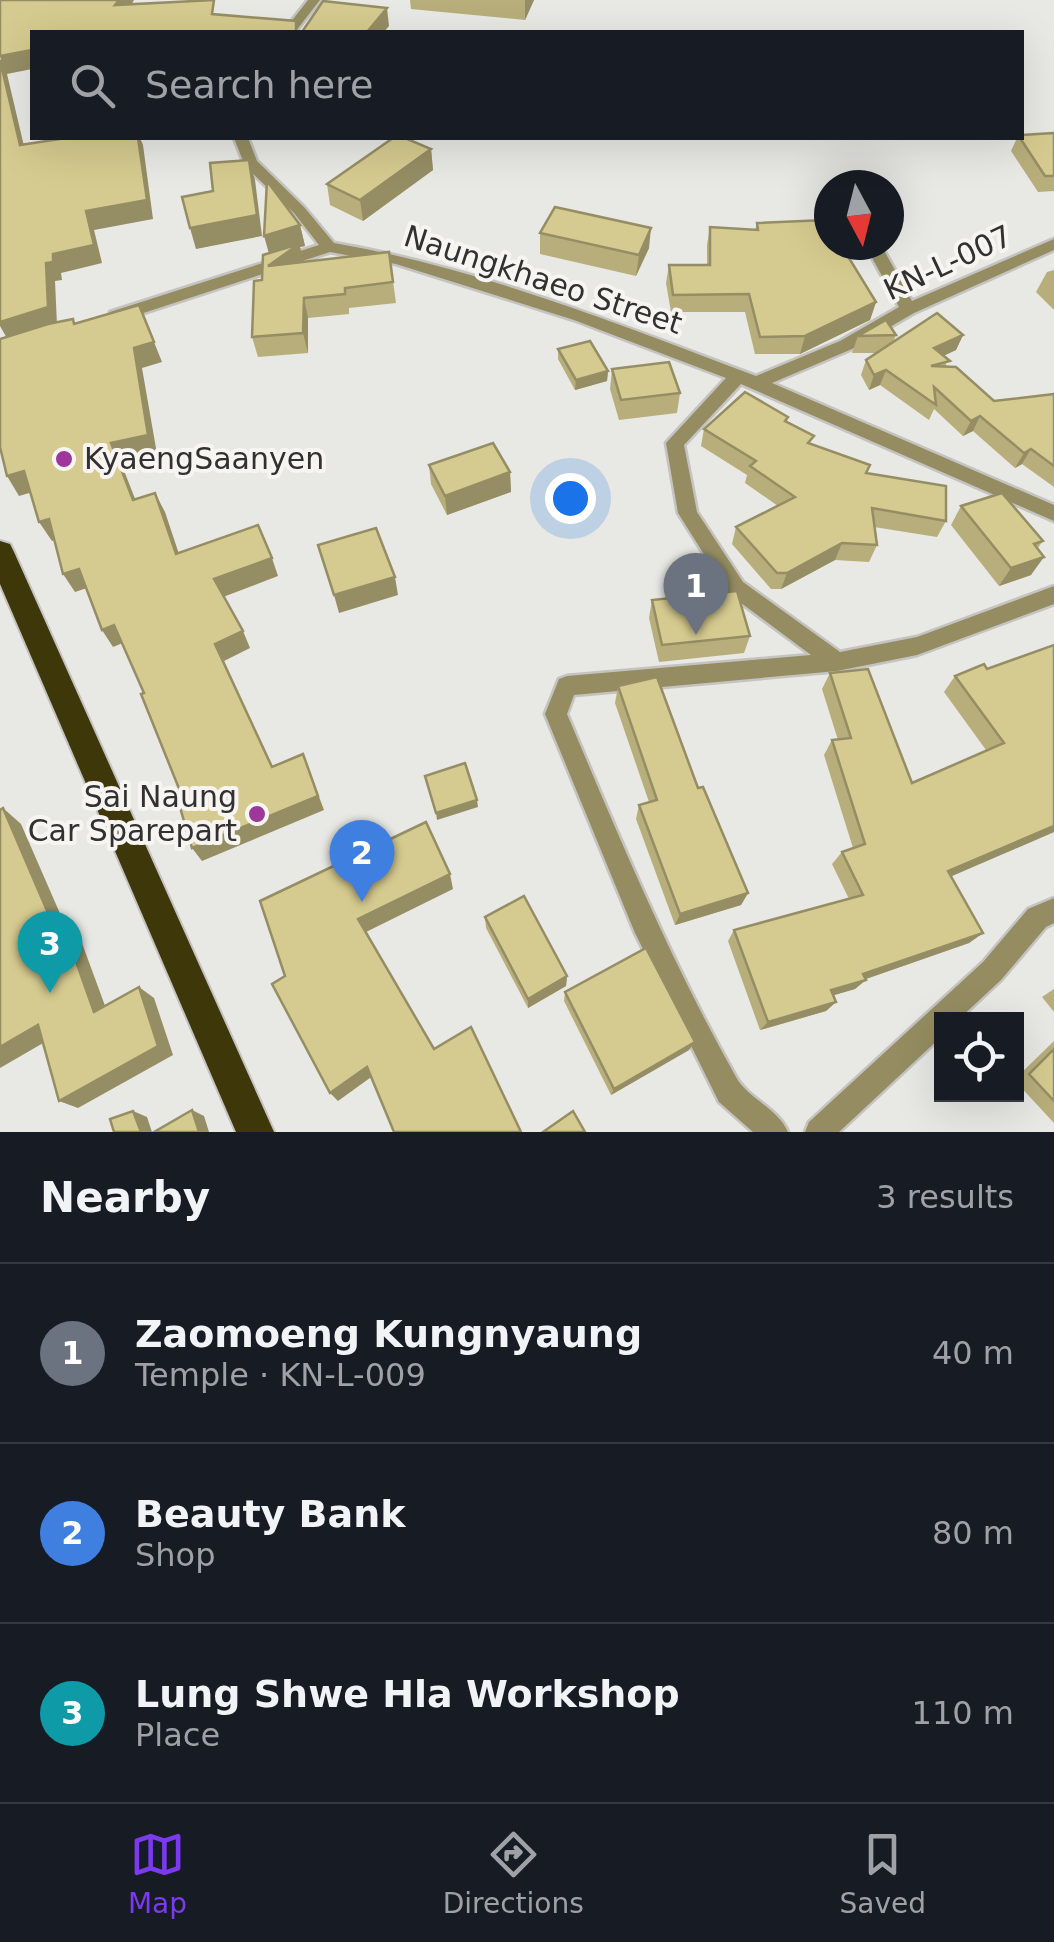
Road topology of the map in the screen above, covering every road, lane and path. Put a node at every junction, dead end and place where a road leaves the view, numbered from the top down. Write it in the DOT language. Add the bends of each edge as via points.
graph roads {
  1 [pos="314,0"];
  2 [pos="291,30"];
  3 [pos="242,140"];
  4 [pos="1054,244"];
  5 [pos="328,247"];
  6 [pos="881,260"];
  7 [pos="908,309"];
  8 [pos="94,323"];
  9 [pos="747,379"];
  10 [pos="1054,513"];
  11 [pos="0,552"];
  12 [pos="1054,594"];
  13 [pos="838,662"];
  14 [pos="1054,910"];
  15 [pos="255,1132"];
  16 [pos="774,1132"];
  17 [pos="819,1132"];
  1 -- 2 [label="street"];
  3 -- 5 [label="street" via="250,163"];
  4 -- 7 [label="street, KN-L-007"];
  5 -- 8 [label="street, Naungkhaeo Street"];
  5 -- 9 [label="street, Naungkhaeo Street" via="398,259 580,316"];
  6 -- 7 [label="street"];
  7 -- 9 [label="street, KN-L-007" via="846,345"];
  9 -- 10 [label="street, Naungkhaeo Street"];
  9 -- 13 [label="street" via="676,443 688,514 736,588"];
  11 -- 15 [label="highway"];
  12 -- 13 [label="street" via="917,646"];
  13 -- 16 [label="street" via="568,686 556,714 644,924 728,1092"];
  14 -- 17 [label="street" via="1037,918 992,971"];
}
